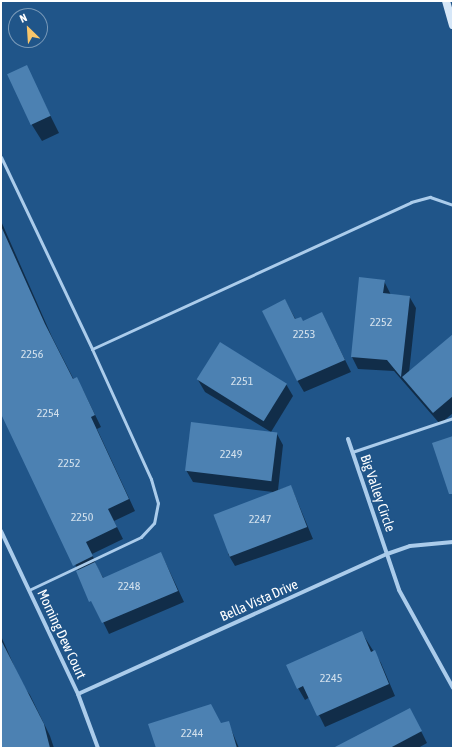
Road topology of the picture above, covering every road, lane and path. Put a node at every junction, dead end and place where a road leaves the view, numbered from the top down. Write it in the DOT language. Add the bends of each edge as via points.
graph roads {
  1 [pos="446,1"];
  2 [pos="453,25"];
  3 [pos="1,157"];
  4 [pos="453,205"];
  5 [pos="92,349"];
  6 [pos="453,418"];
  7 [pos="348,439"];
  8 [pos="352,452"];
  9 [pos="1,531"];
  10 [pos="453,542"];
  11 [pos="387,554"];
  12 [pos="29,590"];
  13 [pos="453,688"];
  14 [pos="78,694"];
  15 [pos="98,748"];
  1 -- 2 [label="main road"];
  3 -- 5 [label="lane"];
  4 -- 5 [label="lane" via="430,197 411,202"];
  5 -- 12 [label="lane" via="156,492 158,513 149,531 142,537"];
  6 -- 8 [label="lane"];
  7 -- 8 [label="street, Big Valley Circle"];
  8 -- 11 [label="street, Big Valley Circle"];
  9 -- 12 [label="street, Morning Dew Court"];
  10 -- 11 [label="street, Bella Vista Drive" via="410,546"];
  11 -- 13 [label="street, Big Valley Circle" via="407,607"];
  11 -- 14 [label="street, Bella Vista Drive"];
  12 -- 14 [label="street, Morning Dew Court"];
  14 -- 15 [label="street, Morning Dew Court"];
}
